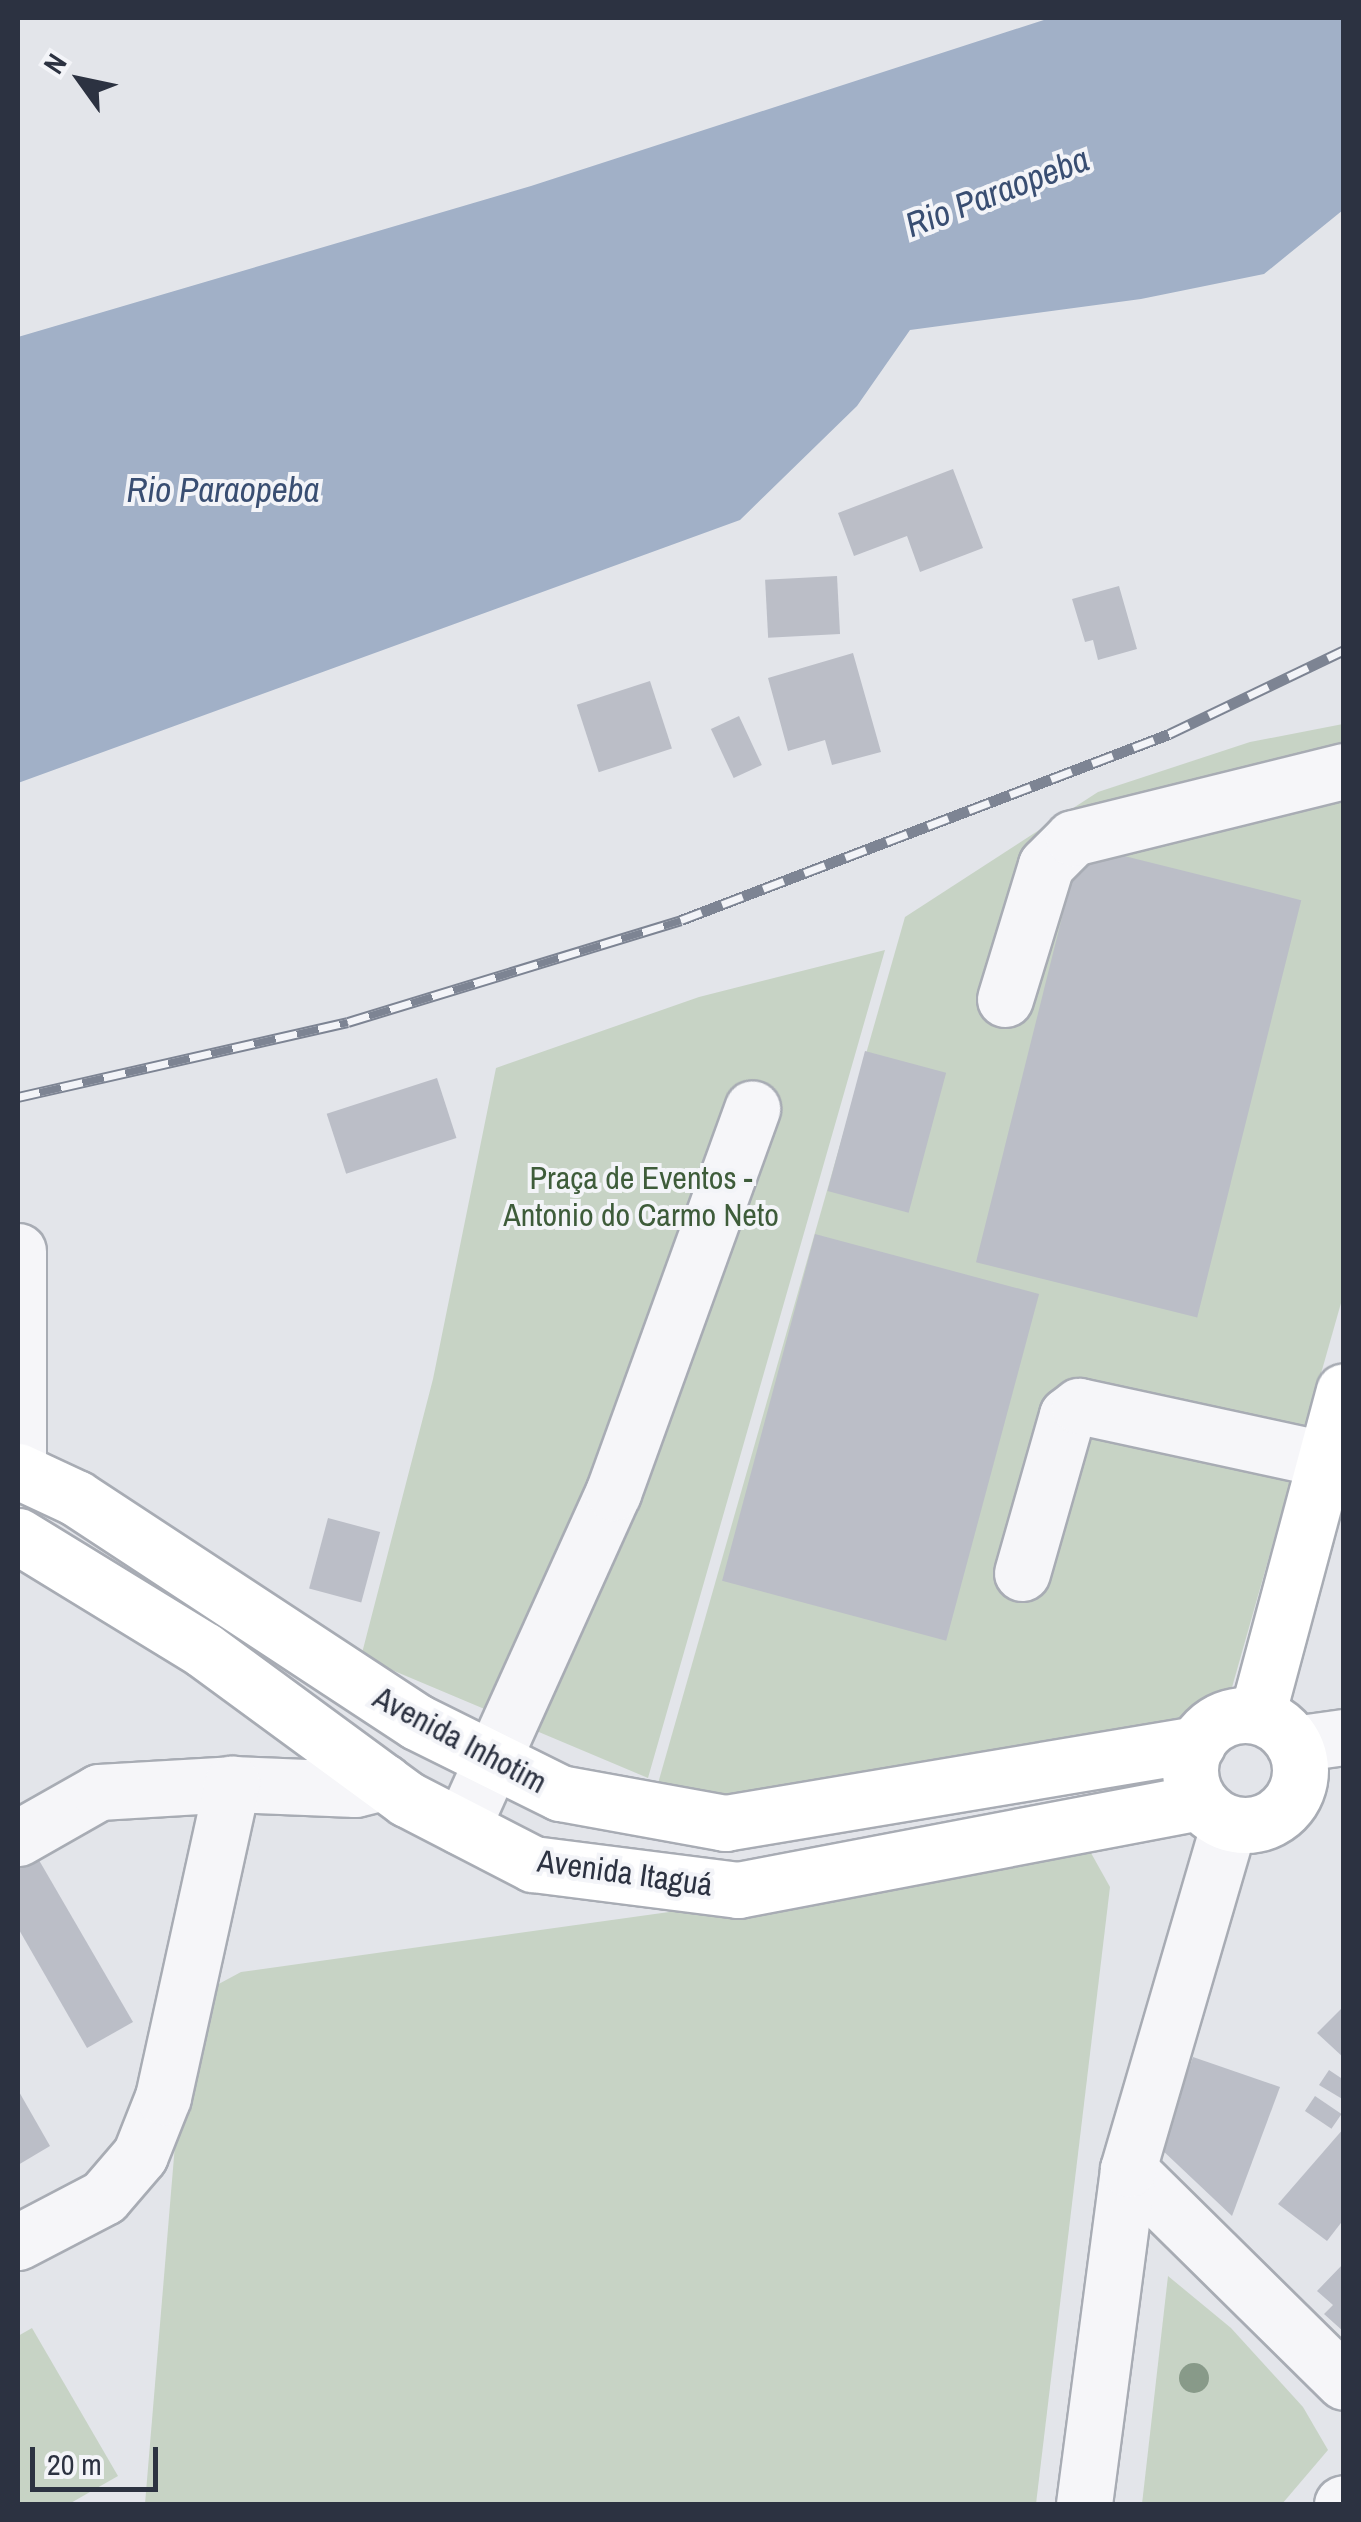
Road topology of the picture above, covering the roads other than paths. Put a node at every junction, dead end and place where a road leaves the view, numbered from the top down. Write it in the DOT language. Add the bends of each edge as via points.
graph roads {
  1 [pos="1344,772"];
  2 [pos="1005,999"];
  3 [pos="752,1108"];
  4 [pos="18,1251"];
  5 [pos="1344,1391"];
  6 [pos="1325,1459"];
  7 [pos="18,1471"];
  8 [pos="1344,1518"];
  9 [pos="18,1536"];
  10 [pos="1022,1572"];
  11 [pos="418,1722"];
  12 [pos="1295,1731"];
  13 [pos="1197,1744"];
  14 [pos="494,1764"];
  15 [pos="384,1782"];
  16 [pos="232,1784"];
  17 [pos="1215,1813"];
  18 [pos="462,1827"];
  19 [pos="18,1838"];
  20 [pos="1128,2169"];
  21 [pos="18,2242"];
  22 [pos="1344,2382"];
  23 [pos="1084,2504"];
  1 -- 2 [label="street" via="1073,838 1046,865"];
  3 -- 14 [label="street" via="613,1493"];
  4 -- 7 [label="street"];
  5 -- 6 [label="main road, Avenida Itaguá"];
  6 -- 10 [label="street" via="1078,1406 1067,1415"];
  6 -- 12 [label="main road, Avenida Itaguá"];
  7 -- 11 [label="main road, Avenida Inhotim" via="76,1498"];
  8 -- 12 [label="main road, Avenida Itaguá"];
  9 -- 15 [label="main road, Avenida Itaguá" via="204,1650"];
  11 -- 14 [label="main road, Avenida Inhotim"];
  11 -- 15 [label="main road"];
  12 -- 13 [label="main road" via="1222,1719"];
  12 -- 17 [label="main road, Avenida Itaguá" via="1300,1780 1282,1812 1266,1821"];
  13 -- 14 [label="main road, Avenida Inhotim" via="725,1824 560,1792"];
  13 -- 17 [label="main road" via="1190,1774"];
  14 -- 18 [label="street"];
  15 -- 16 [label="street" via="356,1789"];
  15 -- 18 [label="main road, Avenida Itaguá"];
  16 -- 19 [label="street" via="99,1792"];
  16 -- 21 [label="street" via="163,2097 140,2155 104,2197"];
  17 -- 18 [label="main road, Avenida Itaguá" via="738,1890 532,1864"];
  17 -- 20 [label="street"];
  20 -- 22 [label="street"];
  20 -- 23 [label="street"];
}
